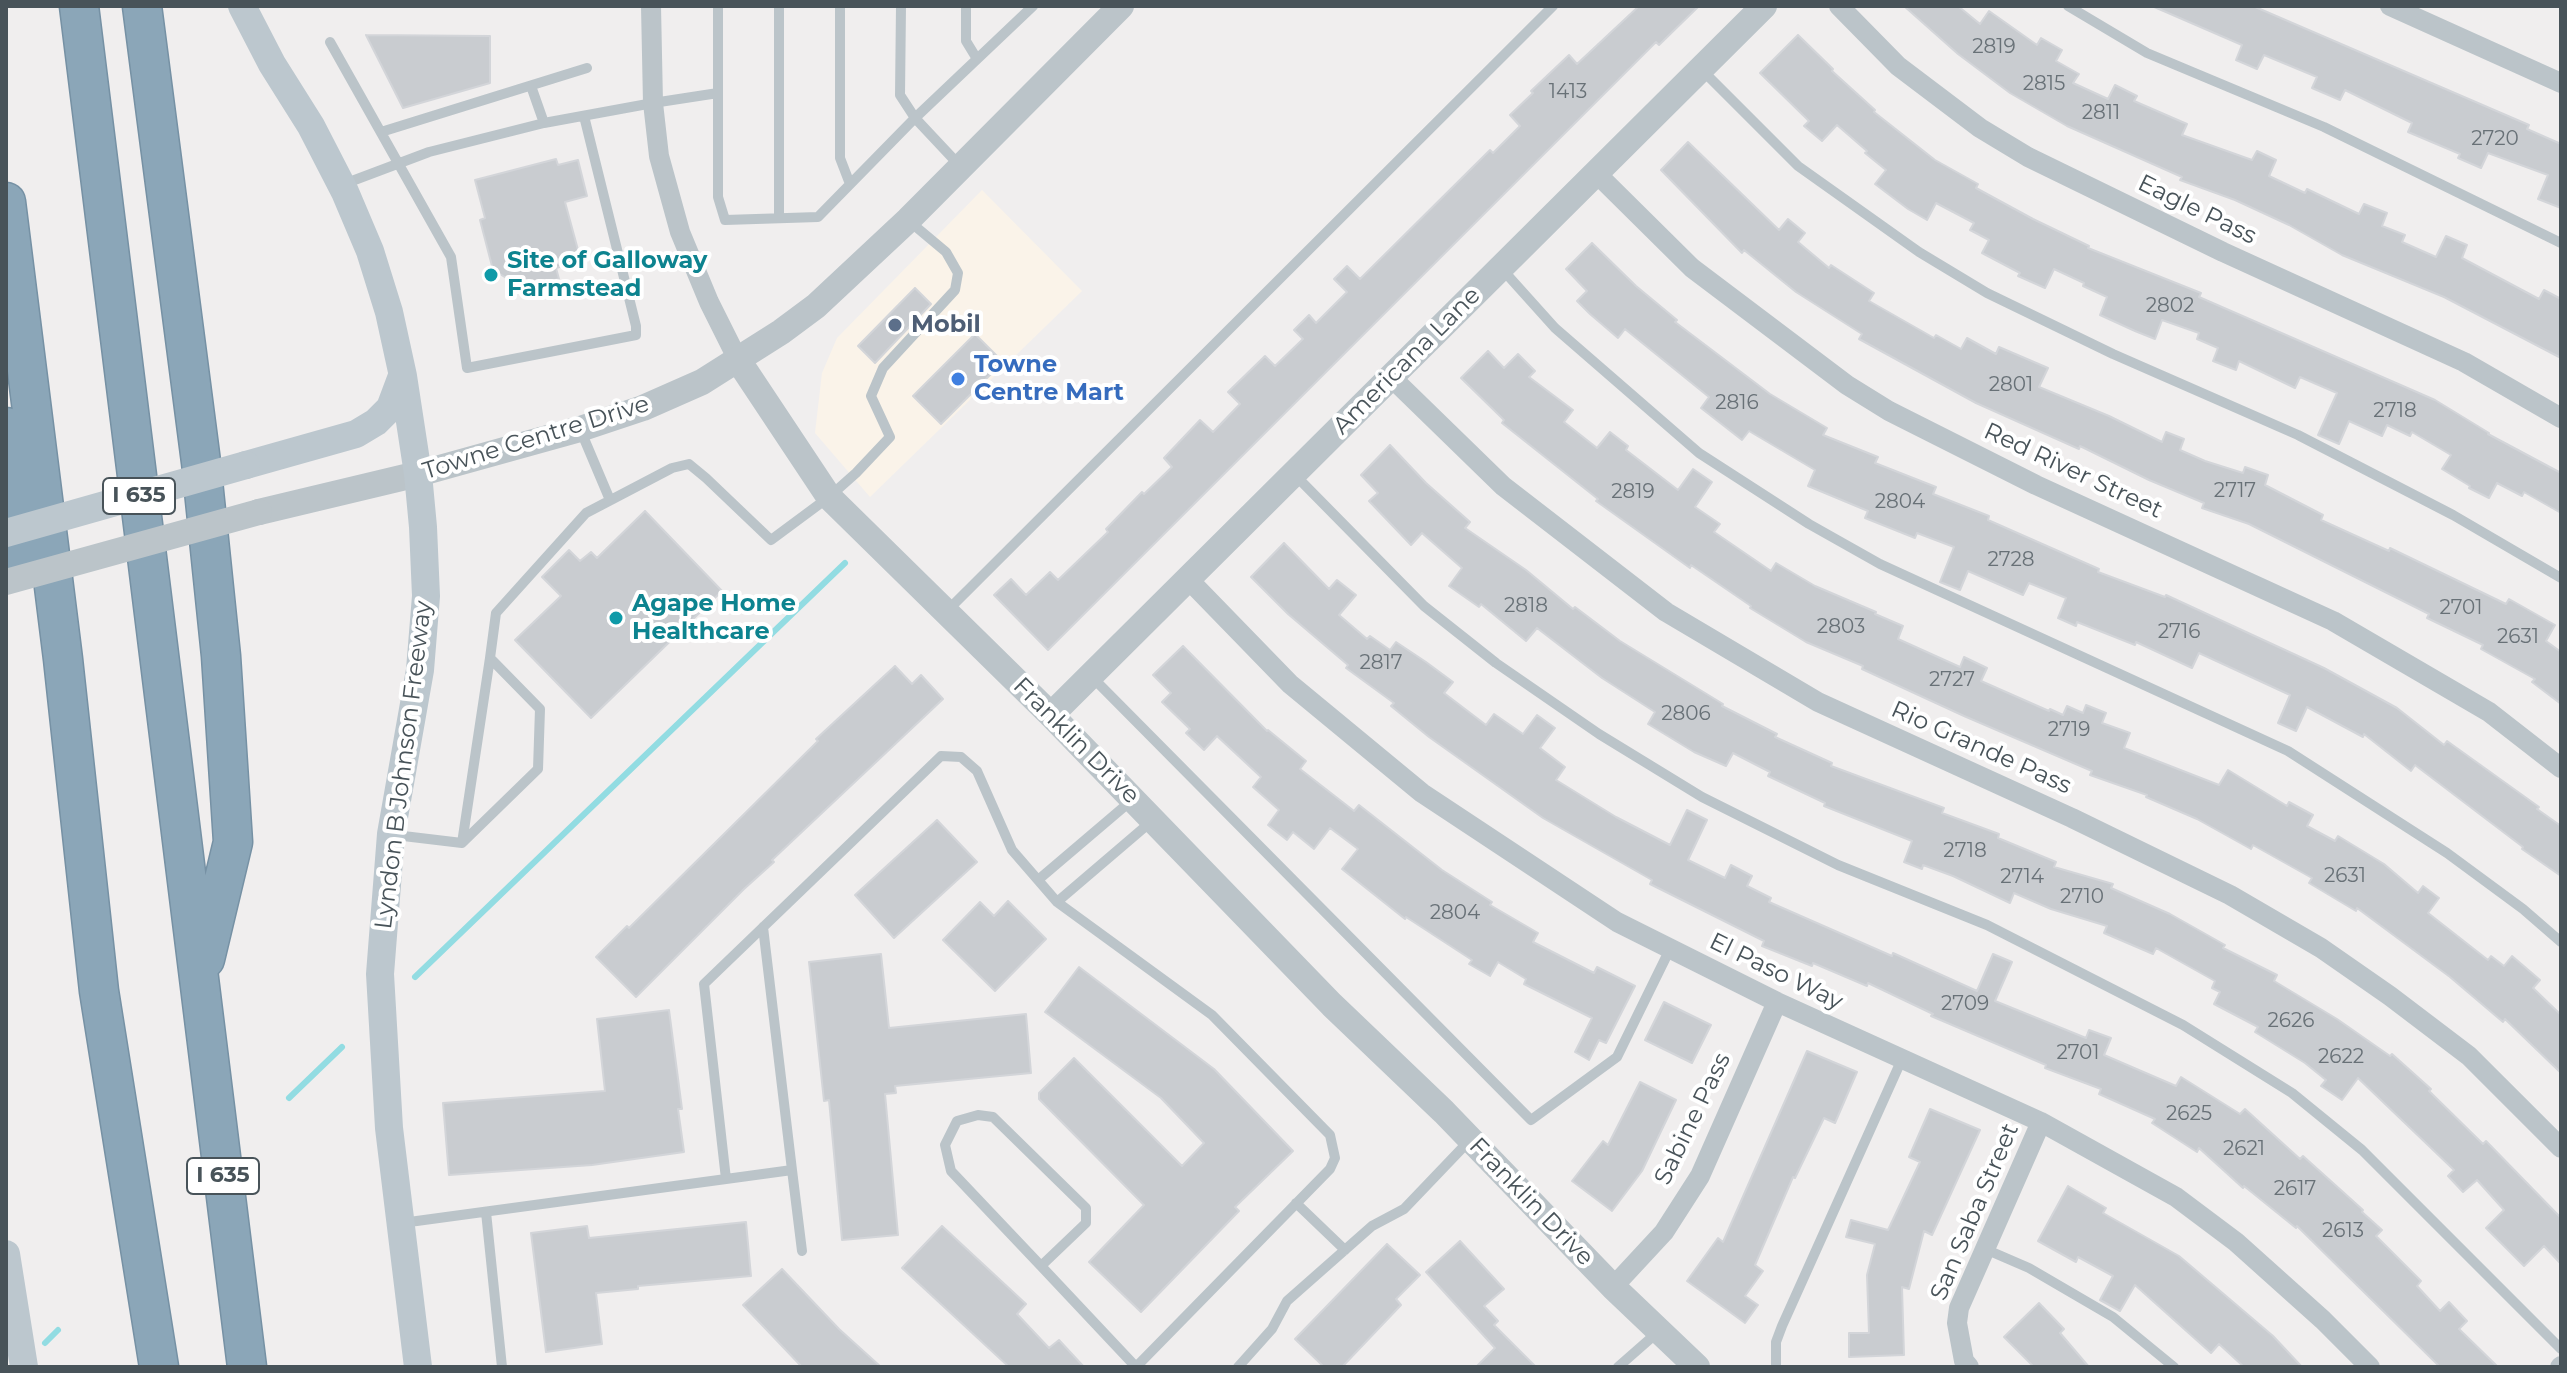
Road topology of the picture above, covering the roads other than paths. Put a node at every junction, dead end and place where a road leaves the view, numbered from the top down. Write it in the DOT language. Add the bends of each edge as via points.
graph roads {
  1 [pos="79,6"];
  2 [pos="142,6"];
  3 [pos="242,6"];
  4 [pos="651,6"];
  5 [pos="718,6"];
  6 [pos="779,6"];
  7 [pos="840,6"];
  8 [pos="901,6"];
  9 [pos="966,6"];
  10 [pos="1033,6"];
  11 [pos="1121,6"];
  12 [pos="1553,6"];
  13 [pos="1764,6"];
  14 [pos="1839,6"];
  15 [pos="2068,6"];
  16 [pos="2390,6"];
  17 [pos="330,42"];
  18 [pos="977,59"];
  19 [pos="587,68"];
  20 [pos="1701,68"];
  21 [pos="2561,83"];
  22 [pos="531,86"];
  23 [pos="718,93"];
  24 [pos="653,103"];
  25 [pos="584,116"];
  26 [pos="915,118"];
  27 [pos="544,123"];
  28 [pos="381,132"];
  29 [pos="399,163"];
  30 [pos="960,166"];
  31 [pos="1596,173"];
  32 [pos="850,184"];
  33 [pos="341,185"];
  34 [pos="6,202"];
  35 [pos="779,218"];
  36 [pos="908,220"];
  37 [pos="2561,243"];
  38 [pos="1501,268"];
  39 [pos="738,360"];
  40 [pos="403,376"];
  41 [pos="1391,377"];
  42 [pos="2561,418"];
  43 [pos="6,427"];
  44 [pos="580,429"];
  45 [pos="418,474"];
  46 [pos="1294,474"];
  47 [pos="829,497"];
  48 [pos="610,500"];
  49 [pos="6,533"];
  50 [pos="2561,578"];
  51 [pos="1188,579"];
  52 [pos="6,582"];
  53 [pos="945,613"];
  54 [pos="490,658"];
  55 [pos="1091,676"];
  56 [pos="1051,715"];
  57 [pos="2561,768"];
  58 [pos="1134,799"];
  59 [pos="1154,820"];
  60 [pos="391,834"];
  61 [pos="462,843"];
  62 [pos="1038,880"];
  63 [pos="1057,902"];
  64 [pos="763,927"];
  65 [pos="2561,942"];
  66 [pos="1670,949"];
  67 [pos="199,985"];
  68 [pos="99,991"];
  69 [pos="1777,1002"];
  70 [pos="1902,1059"];
  71 [pos="2041,1122"];
  72 [pos="1471,1140"];
  73 [pos="2561,1148"];
  74 [pos="792,1170"];
  75 [pos="726,1179"];
  76 [pos="1296,1203"];
  77 [pos="486,1212"];
  78 [pos="399,1223"];
  79 [pos="1985,1249"];
  80 [pos="1345,1250"];
  81 [pos="802,1251"];
  82 [pos="6,1254"];
  83 [pos="1041,1266"];
  84 [pos="1613,1287"];
  85 [pos="12,1330"];
  86 [pos="1659,1331"];
  87 [pos="2561,1349"];
  88 [pos="24,1367"];
  89 [pos="159,1367"];
  90 [pos="247,1367"];
  91 [pos="418,1367"];
  92 [pos="502,1367"];
  93 [pos="1136,1367"];
  94 [pos="1238,1367"];
  95 [pos="1618,1367"];
  96 [pos="1697,1367"];
  97 [pos="1776,1367"];
  98 [pos="1969,1367"];
  99 [pos="2174,1367"];
  100 [pos="2370,1367"];
  1 -- 67 [label="highway, I 635"];
  2 -- 67 [label="highway" via="201,462 233,842"];
  3 -- 33 [label="main road, Lyndon B Johnson Freeway"];
  4 -- 24 [label="street, Franklin Drive"];
  5 -- 23 [label="lane"];
  6 -- 35 [label="lane"];
  7 -- 32 [label="lane" via="840,158"];
  8 -- 26 [label="lane" via="900,95"];
  9 -- 18 [label="lane" via="966,41"];
  10 -- 18 [label="lane"];
  11 -- 30 [label="street, Towne Centre Drive"];
  12 -- 53 [label="lane"];
  13 -- 20 [label="street, Americana Lane"];
  14 -- 42 [label="street, Eagle Pass" via="1898,66 2028,157 2464,362"];
  15 -- 37 [label="lane" via="2147,53 2324,127"];
  16 -- 21 [label="street"];
  17 -- 28 [label="lane"];
  18 -- 26 [label="lane"];
  19 -- 22 [label="lane"];
  20 -- 31 [label="street, Americana Lane"];
  20 -- 50 [label="lane" via="1798,166 1987,293 2298,435"];
  22 -- 27 [label="lane"];
  22 -- 28 [label="lane"];
  23 -- 24 [label="lane"];
  23 -- 35 [label="lane" via="718,197 725,220"];
  24 -- 25 [label="lane"];
  24 -- 39 [label="street, Franklin Drive" via="659,156 680,232"];
  25 -- 27 [label="lane"];
  25 -- 29 [label="lane" via="636,335 467,368 451,257"];
  26 -- 30 [label="lane"];
  26 -- 32 [label="lane"];
  27 -- 29 [label="lane"];
  28 -- 29 [label="lane"];
  29 -- 33 [label="lane"];
  30 -- 36 [label="street, Towne Centre Drive"];
  31 -- 38 [label="street, Americana Lane"];
  31 -- 57 [label="street, Red River Street" via="1692,268 1889,411 2036,485 2333,621 2489,712"];
  32 -- 35 [label="lane" via="818,217"];
  33 -- 40 [label="main road, Lyndon B Johnson Freeway" via="374,264"];
  34 -- 68 [label="highway"];
  36 -- 39 [label="street, Towne Centre Drive" via="816,306"];
  36 -- 47 [label="lane" via="946,252 958,273 955,290 883,368 871,396 890,437"];
  38 -- 41 [label="street, Americana Lane"];
  38 -- 65 [label="lane" via="1555,328 1699,453 1809,524 1880,564 2288,751 2447,853"];
  39 -- 44 [label="street, Towne Centre Drive" via="643,408"];
  39 -- 47 [label="street, Franklin Drive"];
  40 -- 45 [label="main road, Lyndon B Johnson Freeway"];
  40 -- 49 [label="main road, bridge" via="390,408 356,434"];
  41 -- 46 [label="street, Americana Lane"];
  41 -- 73 [label="street, Rio Grande Pass" via="1503,486 1666,612 1818,702 2085,824 2230,895 2321,948 2469,1056"];
  43 -- 68 [label="highway" via="48,711"];
  44 -- 45 [label="street, Towne Centre Drive"];
  44 -- 48 [label="lane"];
  45 -- 52 [label="street, Towne Centre Drive, bridge"];
  45 -- 60 [label="main road, Lyndon B Johnson Freeway" via="426,596 420,670"];
  46 -- 51 [label="street, Americana Lane"];
  46 -- 87 [label="lane" via="1424,606 1599,734 1702,797 1838,865 1987,925 2183,1025 2292,1093 2362,1150"];
  47 -- 48 [label="lane" via="771,540 689,464"];
  47 -- 53 [label="street, Franklin Drive"];
  48 -- 54 [label="lane" via="586,513 496,613"];
  51 -- 55 [label="street, Americana Lane"];
  51 -- 66 [label="street, El Paso Way" via="1290,684 1422,793 1617,922"];
  53 -- 56 [label="street, Franklin Drive"];
  54 -- 61 [label="lane"];
  54 -- 61 [label="lane" via="540,709 538,769"];
  55 -- 56 [label="street, Americana Lane"];
  55 -- 66 [label="lane" via="1531,1120 1617,1057"];
  56 -- 58 [label="street, Franklin Drive"];
  58 -- 59 [label="street, Franklin Drive"];
  58 -- 62 [label="lane"];
  59 -- 63 [label="lane"];
  59 -- 72 [label="street, Franklin Drive"];
  60 -- 61 [label="lane"];
  60 -- 78 [label="main road, Lyndon B Johnson Freeway" via="380,974"];
  62 -- 63 [label="lane"];
  62 -- 64 [label="lane" via="1012,850 977,771 961,757 941,756"];
  63 -- 76 [label="lane" via="1212,1015 1330,1135 1335,1158 1330,1169"];
  64 -- 74 [label="lane"];
  64 -- 75 [label="lane" via="704,984"];
  66 -- 69 [label="street, El Paso Way"];
  67 -- 90 [label="highway, I 635"];
  68 -- 89 [label="highway"];
  69 -- 70 [label="street, El Paso Way"];
  69 -- 84 [label="street, Sabine Pass" via="1700,1176 1664,1232"];
  70 -- 71 [label="street, El Paso Way"];
  70 -- 97 [label="lane" via="1782,1326"];
  71 -- 79 [label="street, San Saba Street"];
  71 -- 100 [label="street, El Paso Way" via="2176,1197 2236,1242"];
  72 -- 80 [label="lane" via="1404,1209 1372,1226"];
  72 -- 84 [label="street, Franklin Drive"];
  74 -- 75 [label="lane"];
  74 -- 81 [label="lane"];
  75 -- 77 [label="lane"];
  76 -- 80 [label="lane"];
  76 -- 93 [label="lane"];
  77 -- 78 [label="lane"];
  77 -- 92 [label="lane"];
  78 -- 91 [label="main road, Lyndon B Johnson Freeway"];
  79 -- 98 [label="street, San Saba Street" via="1959,1308 1957,1323"];
  79 -- 99 [label="lane" via="2113,1317"];
  80 -- 94 [label="lane" via="1287,1301 1272,1329"];
  82 -- 85 [label="main road"];
  83 -- 83 [label="lane" via="951,1171 945,1145 957,1121 993,1117 1086,1208 1086,1223"];
  83 -- 93 [label="lane"];
  84 -- 86 [label="street, Franklin Drive"];
  85 -- 88 [label="main road"];
  86 -- 95 [label="lane"];
  86 -- 96 [label="street, Franklin Drive"];
}
